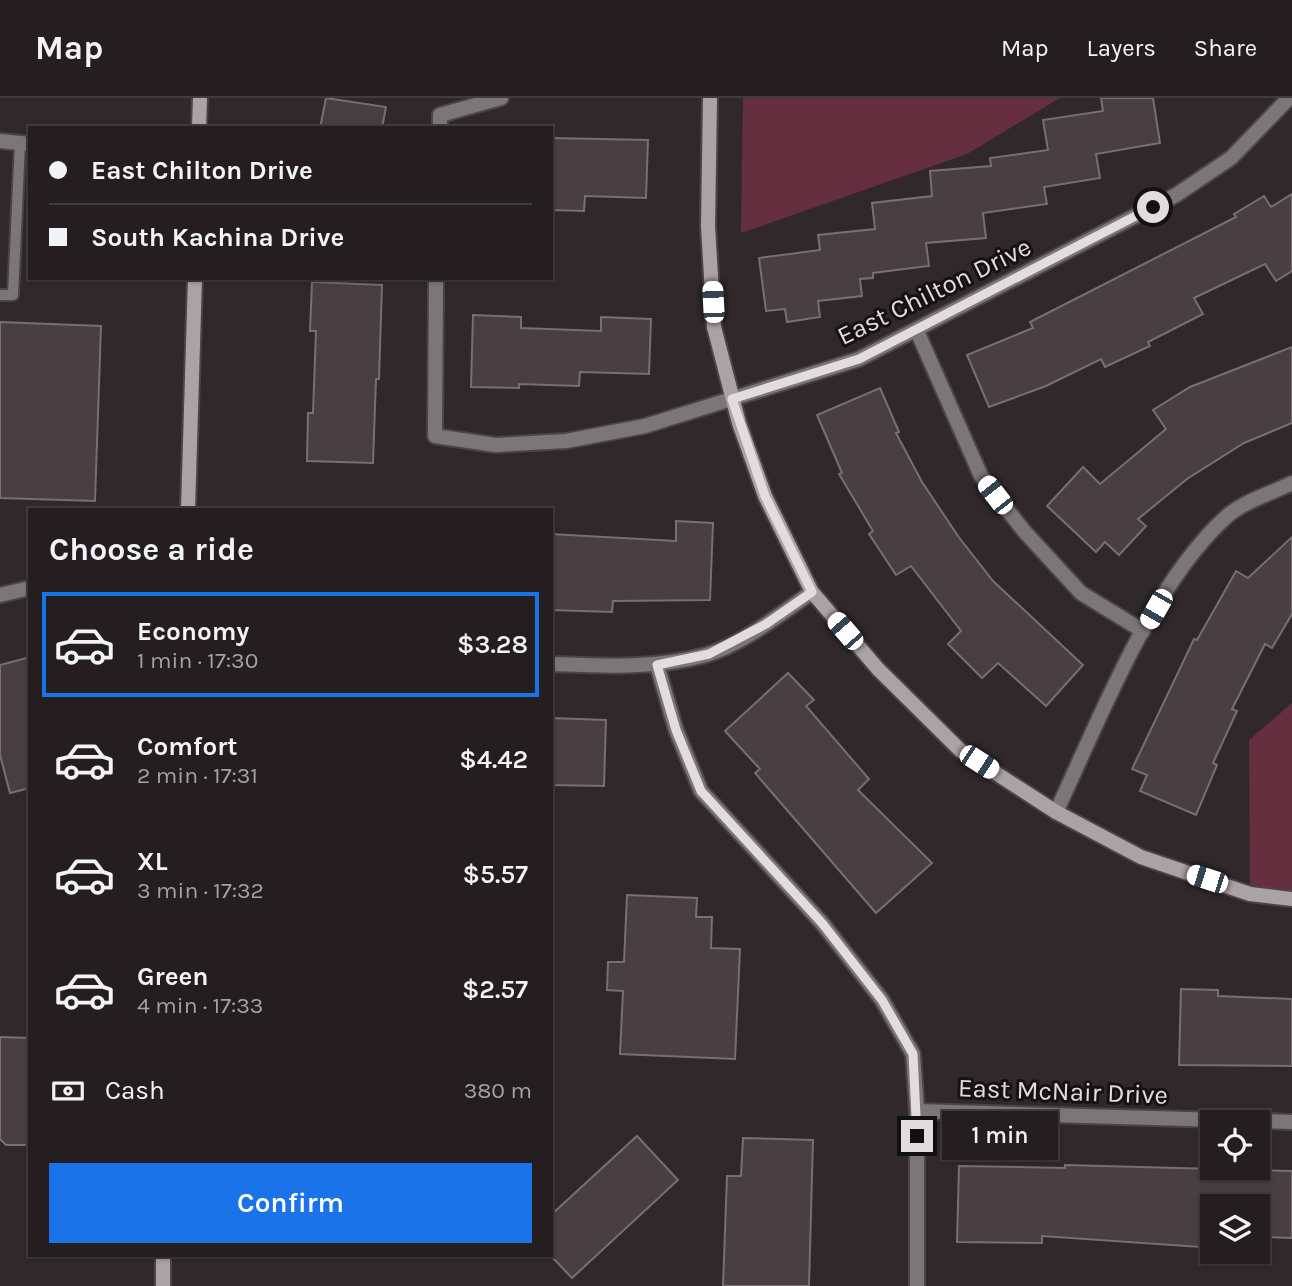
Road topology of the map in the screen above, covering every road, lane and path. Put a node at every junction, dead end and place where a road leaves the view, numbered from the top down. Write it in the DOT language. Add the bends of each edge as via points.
graph roads {
  1 [pos="200,98"];
  2 [pos="501,98"];
  3 [pos="710,98"];
  4 [pos="1287,100"];
  5 [pos="440,122"];
  6 [pos="199,126"];
  7 [pos="0,141"];
  8 [pos="25,143"];
  9 [pos="195,280"];
  10 [pos="436,280"];
  11 [pos="0,295"];
  12 [pos="917,331"];
  13 [pos="732,399"];
  14 [pos="1292,483"];
  15 [pos="188,508"];
  16 [pos="28,588"];
  17 [pos="812,592"];
  18 [pos="0,595"];
  19 [pos="1143,631"];
  20 [pos="553,664"];
  21 [pos="657,665"];
  22 [pos="1056,812"];
  23 [pos="1292,899"];
  24 [pos="917,1111"];
  25 [pos="1292,1122"];
  26 [pos="163,1257"];
  27 [pos="163,1286"];
  28 [pos="917,1286"];
  1 -- 6 [label="street"];
  2 -- 5 [label="street"];
  3 -- 13 [label="street" via="708,226 714,327"];
  4 -- 12 [label="street, East Chilton Drive" via="1231,158 1176,195"];
  7 -- 8 [label="street"];
  8 -- 11 [label="lane" via="13,295"];
  9 -- 15 [label="street"];
  10 -- 13 [label="street, East Chilton Drive" via="435,436 495,445 566,441 645,426"];
  12 -- 13 [label="street, East Chilton Drive" via="859,359"];
  12 -- 19 [label="street" via="981,476 1081,593"];
  13 -- 17 [label="street" via="765,496"];
  14 -- 19 [label="street" via="1228,515 1181,564"];
  16 -- 18 [label="street"];
  17 -- 21 [label="street" via="766,624 709,654"];
  17 -- 22 [label="street" via="878,669 960,750"];
  19 -- 22 [label="street"];
  20 -- 21 [label="street"];
  21 -- 24 [label="street" via="701,791 822,923 882,1000 913,1054"];
  22 -- 23 [label="street" via="1141,857 1250,894"];
  24 -- 25 [label="street, East McNair Drive"];
  24 -- 28 [label="street"];
  26 -- 27 [label="street"];
}
